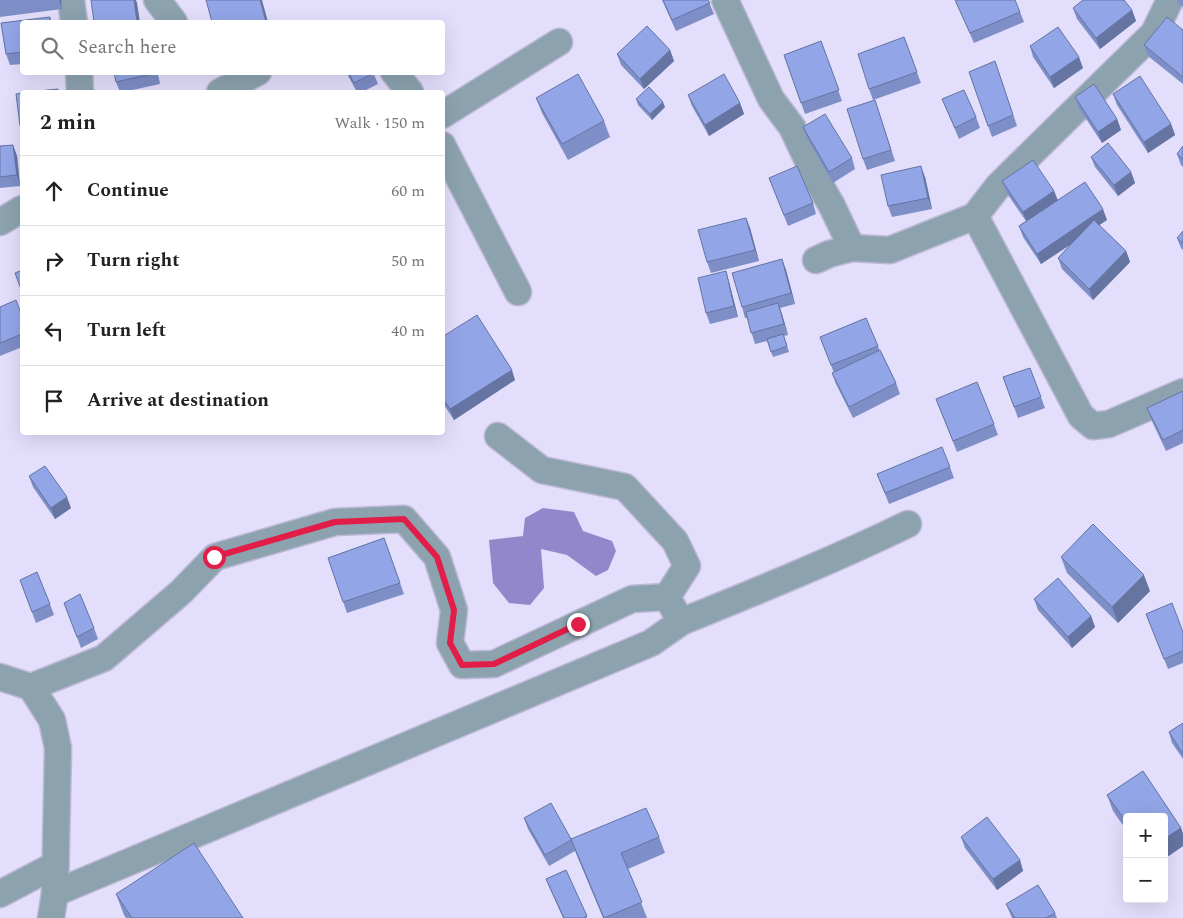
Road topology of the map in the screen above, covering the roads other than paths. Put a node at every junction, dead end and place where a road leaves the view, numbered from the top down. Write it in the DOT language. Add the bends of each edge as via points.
graph roads {
  1 [pos="71,0"];
  2 [pos="157,0"];
  3 [pos="725,0"];
  4 [pos="1170,0"];
  5 [pos="74,20"];
  6 [pos="172,20"];
  7 [pos="559,42"];
  8 [pos="79,75"];
  9 [pos="249,75"];
  10 [pos="396,75"];
  11 [pos="219,85"];
  12 [pos="80,90"];
  13 [pos="408,90"];
  14 [pos="445,113"];
  15 [pos="445,151"];
  16 [pos="20,210"];
  17 [pos="975,216"];
  18 [pos="0,222"];
  19 [pos="852,248"];
  20 [pos="816,260"];
  21 [pos="518,292"];
  22 [pos="1183,392"];
  23 [pos="498,436"];
  24 [pos="908,524"];
  25 [pos="667,597"];
  26 [pos="681,622"];
  27 [pos="0,677"];
  28 [pos="31,687"];
  29 [pos="55,865"];
  30 [pos="0,894"];
  31 [pos="53,905"];
  1 -- 5 [label="street"];
  2 -- 6 [label="street"];
  3 -- 19 [label="street" via="771,99 792,127"];
  4 -- 17 [label="street" via="1154,33 999,185"];
  7 -- 14 [label="street"];
  8 -- 12 [label="street"];
  9 -- 11 [label="street"];
  10 -- 13 [label="street"];
  15 -- 21 [label="street"];
  16 -- 18 [label="street"];
  17 -- 19 [label="street" via="890,250"];
  17 -- 22 [label="street" via="1081,416 1092,426 1109,424"];
  19 -- 20 [label="street"];
  23 -- 25 [label="street" via="542,470 626,487 675,541 687,566"];
  24 -- 26 [label="street"];
  25 -- 26 [label="street"];
  25 -- 28 [label="street" via="632,598 494,664 462,665 450,643 454,610 437,557 404,519 335,522 214,557 181,592 104,658"];
  26 -- 31 [label="street" via="651,643"];
  27 -- 28 [label="street"];
  28 -- 29 [label="street" via="52,720 58,748"];
  29 -- 30 [label="street"];
  29 -- 31 [label="street"];
}
